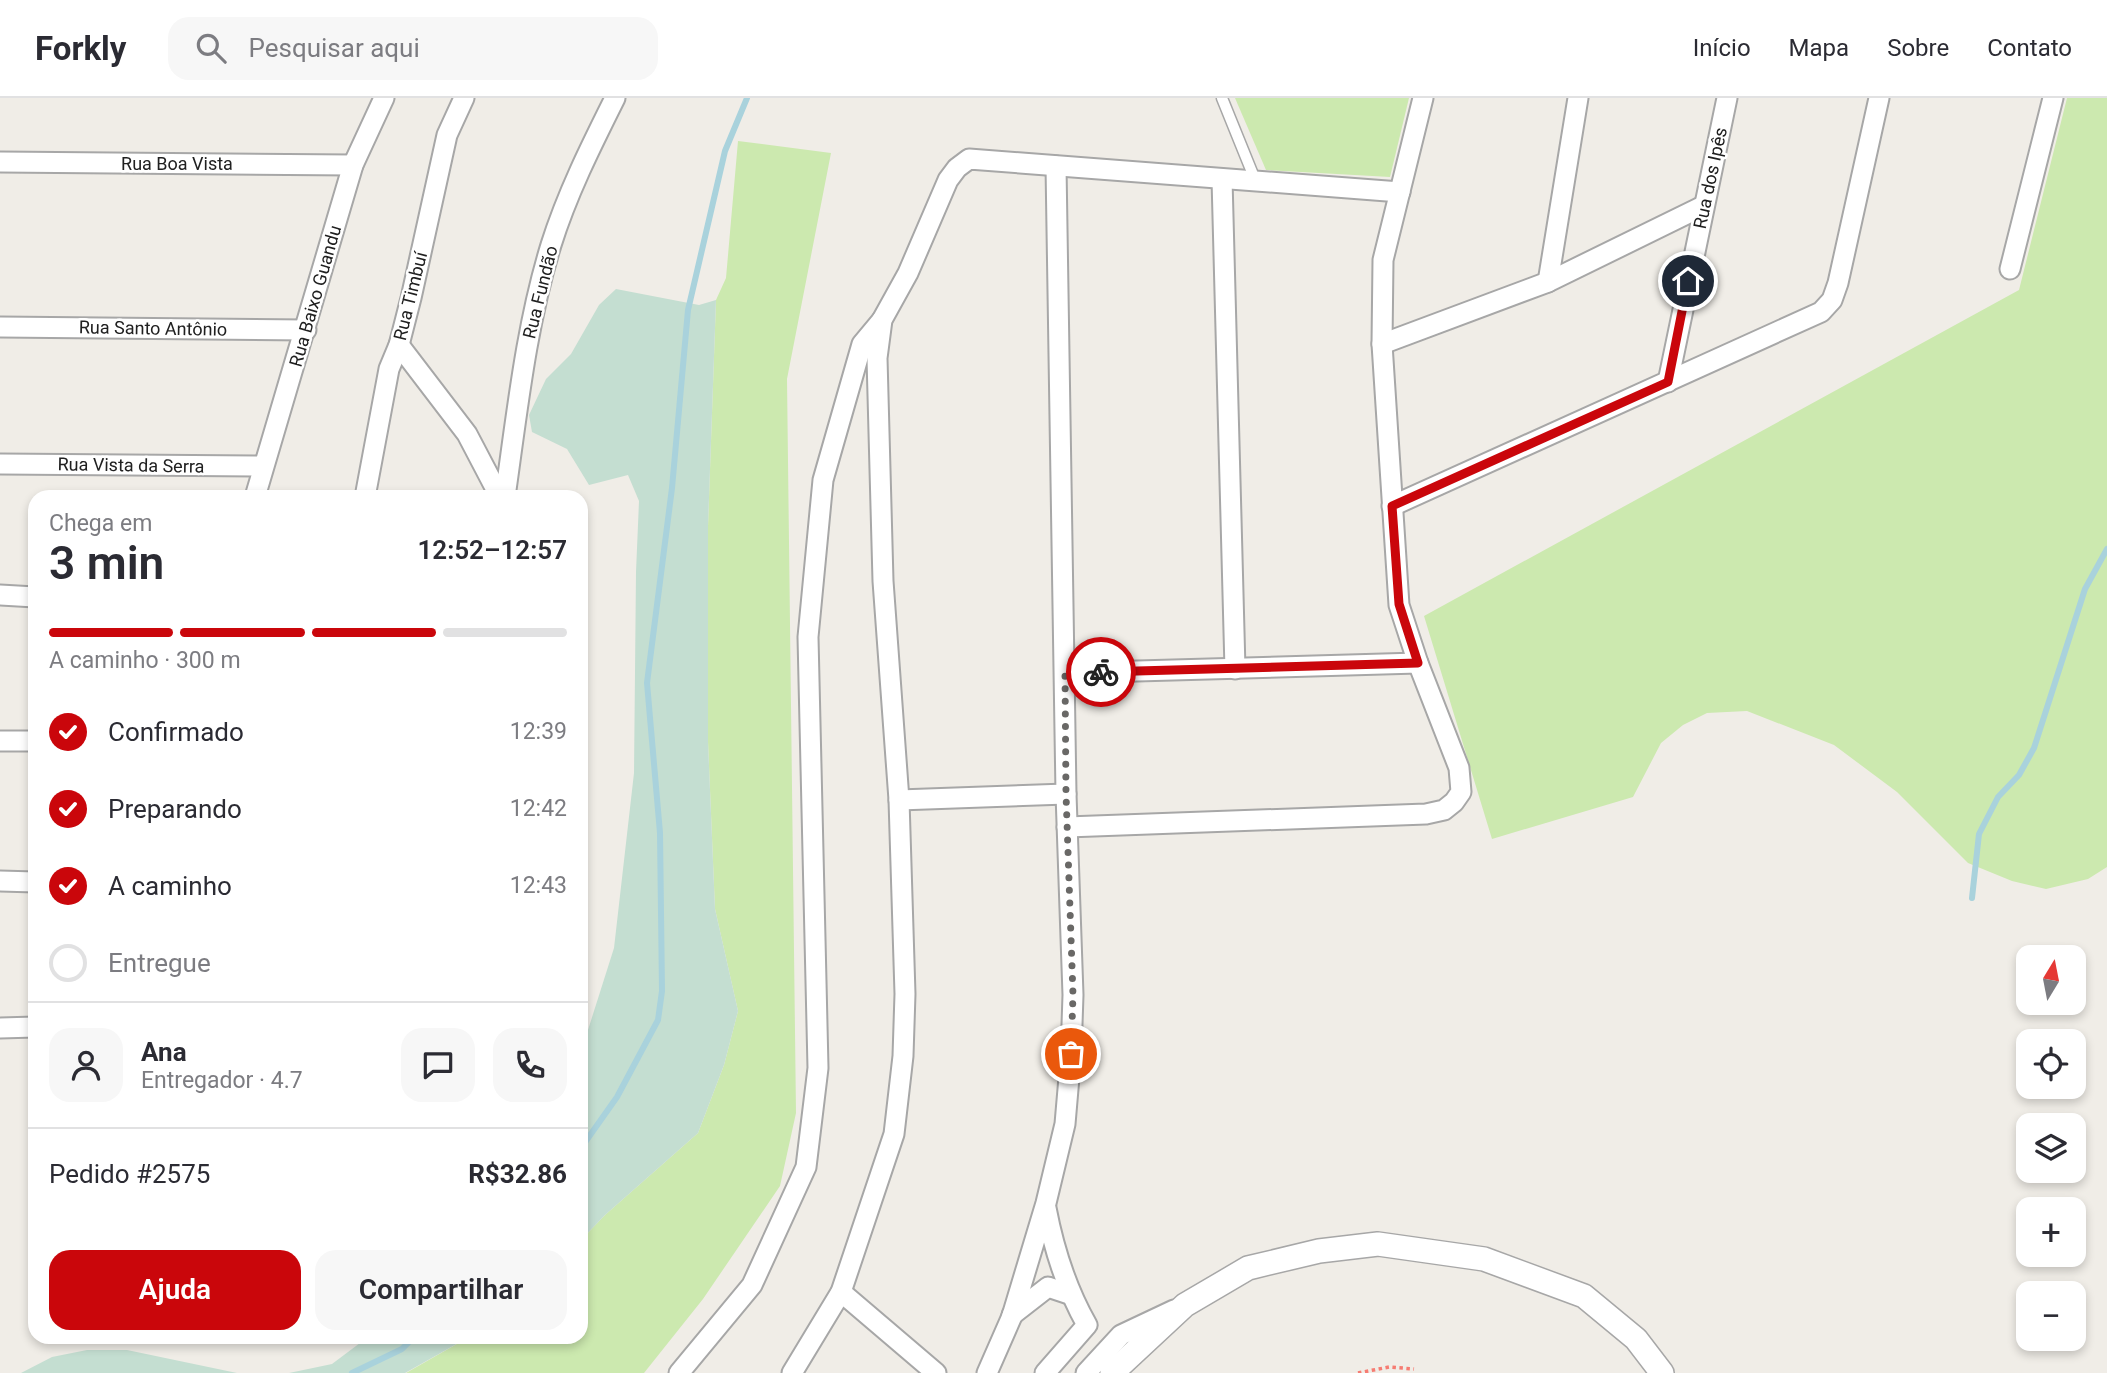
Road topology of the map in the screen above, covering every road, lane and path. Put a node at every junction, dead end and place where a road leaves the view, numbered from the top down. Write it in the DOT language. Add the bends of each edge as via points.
graph roads {
  1 [pos="384,98"];
  2 [pos="464,98"];
  3 [pos="615,98"];
  4 [pos="1222,98"];
  5 [pos="1423,98"];
  6 [pos="1578,98"];
  7 [pos="1727,98"];
  8 [pos="1879,98"];
  9 [pos="2053,98"];
  10 [pos="0,162"];
  11 [pos="353,165"];
  12 [pos="1056,166"];
  13 [pos="1223,179"];
  14 [pos="1256,182"];
  15 [pos="1400,192"];
  16 [pos="1703,206"];
  17 [pos="2010,269"];
  18 [pos="1548,282"];
  19 [pos="882,320"];
  20 [pos="0,327"];
  21 [pos="306,330"];
  22 [pos="1382,344"];
  23 [pos="399,345"];
  24 [pos="1668,382"];
  25 [pos="0,464"];
  26 [pos="262,466"];
  27 [pos="257,490"];
  28 [pos="366,490"];
  29 [pos="499,490"];
  30 [pos="504,490"];
  31 [pos="1392,506"];
  32 [pos="0,595"];
  33 [pos="28,597"];
  34 [pos="1418,663"];
  35 [pos="1235,668"];
  36 [pos="1065,673"];
  37 [pos="0,741"];
  38 [pos="28,741"];
  39 [pos="1066,794"];
  40 [pos="899,800"];
  41 [pos="1067,827"];
  42 [pos="0,881"];
  43 [pos="28,882"];
  44 [pos="28,1027"];
  45 [pos="0,1028"];
  46 [pos="1046,1203"];
  47 [pos="841,1292"];
  48 [pos="1069,1294"];
  49 [pos="1185,1305"];
  50 [pos="1012,1316"];
  51 [pos="1414,1370"];
  52 [pos="679,1373"];
  53 [pos="792,1373"];
  54 [pos="936,1373"];
  55 [pos="987,1373"];
  56 [pos="1045,1373"];
  57 [pos="1086,1373"];
  58 [pos="1112,1373"];
  59 [pos="1358,1373"];
  60 [pos="1662,1373"];
  1 -- 11 [label="street, Rua Baixo Guandu"];
  2 -- 23 [label="street, Rua Timbuí" via="447,135"];
  3 -- 30 [label="street, Rua Fundão" via="582,164 551,244 529,331"];
  4 -- 14 [label="lane"];
  5 -- 15 [label="street"];
  6 -- 18 [label="street"];
  7 -- 16 [label="street, Rua dos Ipês"];
  8 -- 24 [label="street" via="1832,300 1821,312"];
  9 -- 17 [label="street"];
  10 -- 11 [label="street, Rua Boa Vista"];
  11 -- 21 [label="street, Rua Baixo Guandu"];
  12 -- 13 [label="street"];
  12 -- 19 [label="street" via="970,159 957,168"];
  12 -- 36 [label="street"];
  13 -- 14 [label="street"];
  13 -- 35 [label="street"];
  14 -- 15 [label="street"];
  15 -- 22 [label="street" via="1383,260"];
  16 -- 18 [label="street"];
  16 -- 24 [label="street, Rua dos Ipês"];
  18 -- 22 [label="street"];
  19 -- 40 [label="street" via="877,358 883,581"];
  19 -- 52 [label="street" via="862,344 823,480 808,637 818,1068 806,1167 752,1285"];
  20 -- 21 [label="street, Rua Santo Antônio"];
  21 -- 26 [label="street, Rua Baixo Guandu"];
  22 -- 31 [label="street"];
  23 -- 28 [label="street, Rua Timbuí" via="389,369"];
  23 -- 29 [label="street" via="467,434"];
  24 -- 31 [label="street"];
  25 -- 26 [label="street, Rua Vista da Serra"];
  26 -- 27 [label="street, Rua Baixo Guandu"];
  31 -- 34 [label="street" via="1399,604"];
  32 -- 33 [label="street"];
  34 -- 35 [label="street"];
  34 -- 41 [label="street" via="1460,768 1461,792 1444,810"];
  35 -- 36 [label="street"];
  36 -- 39 [label="street"];
  37 -- 38 [label="street"];
  39 -- 40 [label="street"];
  39 -- 41 [label="street"];
  40 -- 47 [label="street" via="905,994 896,1121"];
  41 -- 46 [label="street" via="1071,1054 1065,1124"];
  42 -- 43 [label="street"];
  44 -- 45 [label="street"];
  46 -- 48 [label="street"];
  46 -- 50 [label="street"];
  47 -- 53 [label="street"];
  47 -- 54 [label="street"];
  48 -- 50 [label="street" via="1048,1287"];
  48 -- 56 [label="street" via="1087,1325"];
  49 -- 57 [label="street" via="1121,1335"];
  49 -- 58 [label="street"];
  49 -- 60 [label="street" via="1248,1268 1319,1251 1378,1244 1484,1259 1584,1296 1636,1339"];
  50 -- 55 [label="street"];
  51 -- 59 [label="path" via="1389,1367"];
}
